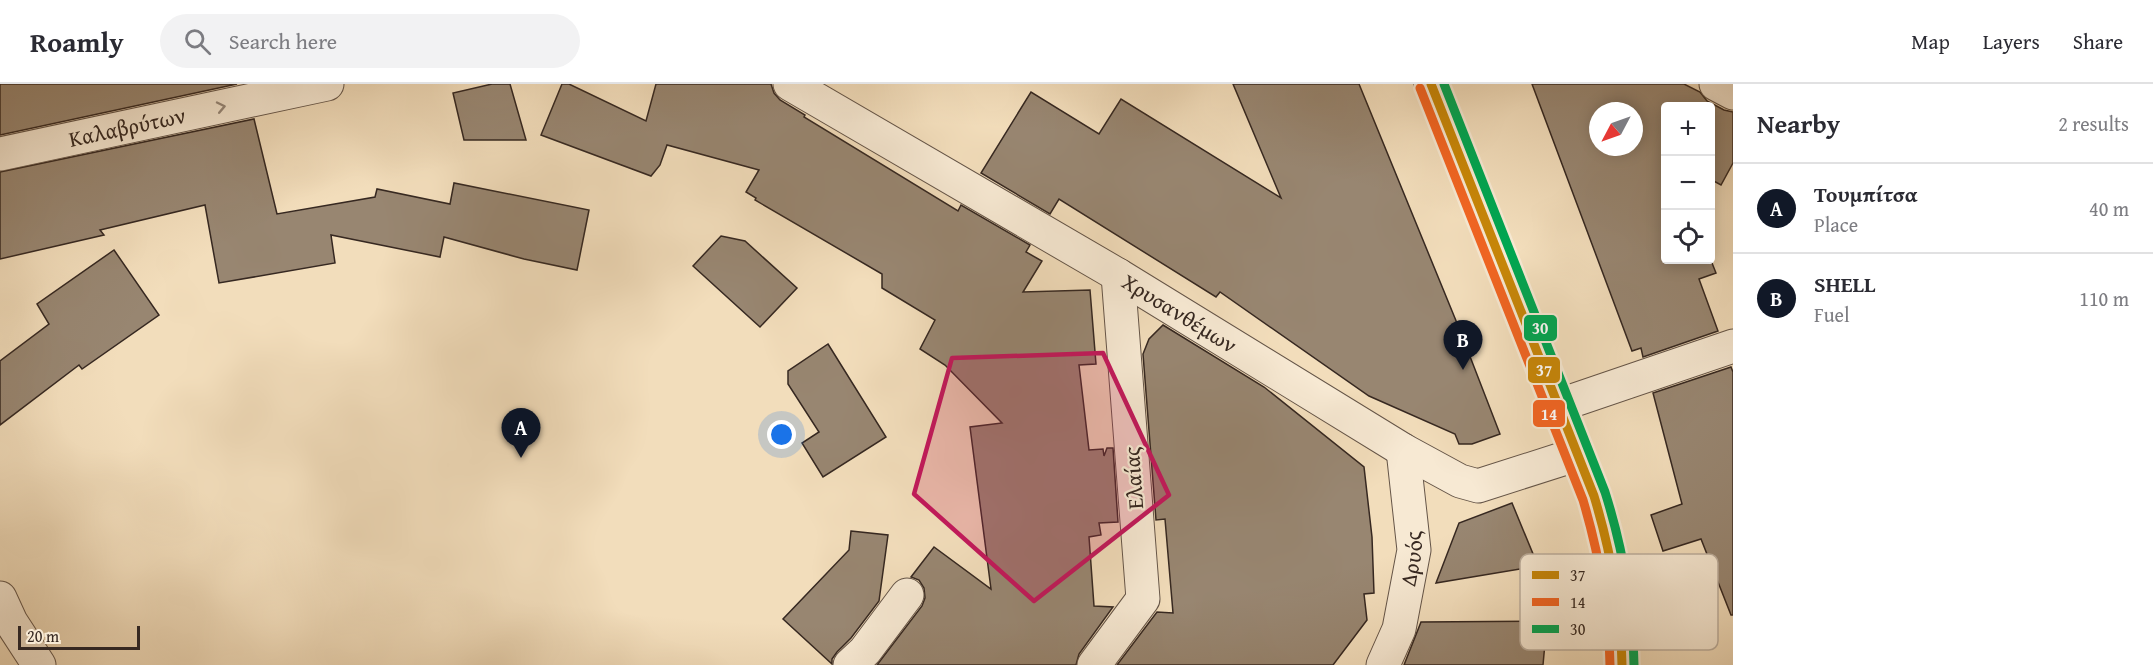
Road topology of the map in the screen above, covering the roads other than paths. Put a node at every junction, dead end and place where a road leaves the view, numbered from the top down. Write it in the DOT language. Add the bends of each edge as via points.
graph roads {
  1 [pos="327,84"];
  2 [pos="790,84"];
  3 [pos="1431,84"];
  4 [pos="0,154"];
  5 [pos="1118,275"];
  6 [pos="1733,346"];
  7 [pos="1560,405"];
  8 [pos="1403,450"];
  9 [pos="1578,454"];
  10 [pos="1610,554"];
  11 [pos="907,595"];
  12 [pos="0,598"];
  13 [pos="1621,650"];
  14 [pos="39,665"];
  15 [pos="850,665"];
  16 [pos="1094,665"];
  17 [pos="1383,665"];
  18 [pos="1622,665"];
  4 -- 1 [label="street, Καλαβρύτων, one-way"];
  2 -- 5 [label="street, Χρυσανθέμων"];
  3 -- 7 [label="main road"];
  5 -- 8 [label="street, Χρυσανθέμων"];
  5 -- 16 [label="street, Ελαίας" via="1143,599"];
  6 -- 7 [label="street"];
  7 -- 9 [label="main road"];
  8 -- 9 [label="street, Χρυσανθέμων" via="1460,481 1478,486"];
  8 -- 17 [label="street, Δρυός" via="1414,550 1399,629"];
  9 -- 10 [label="main road"];
  11 -- 15 [label="street"];
  12 -- 14 [label="street"];
  13 -- 18 [label="main road"];
}
